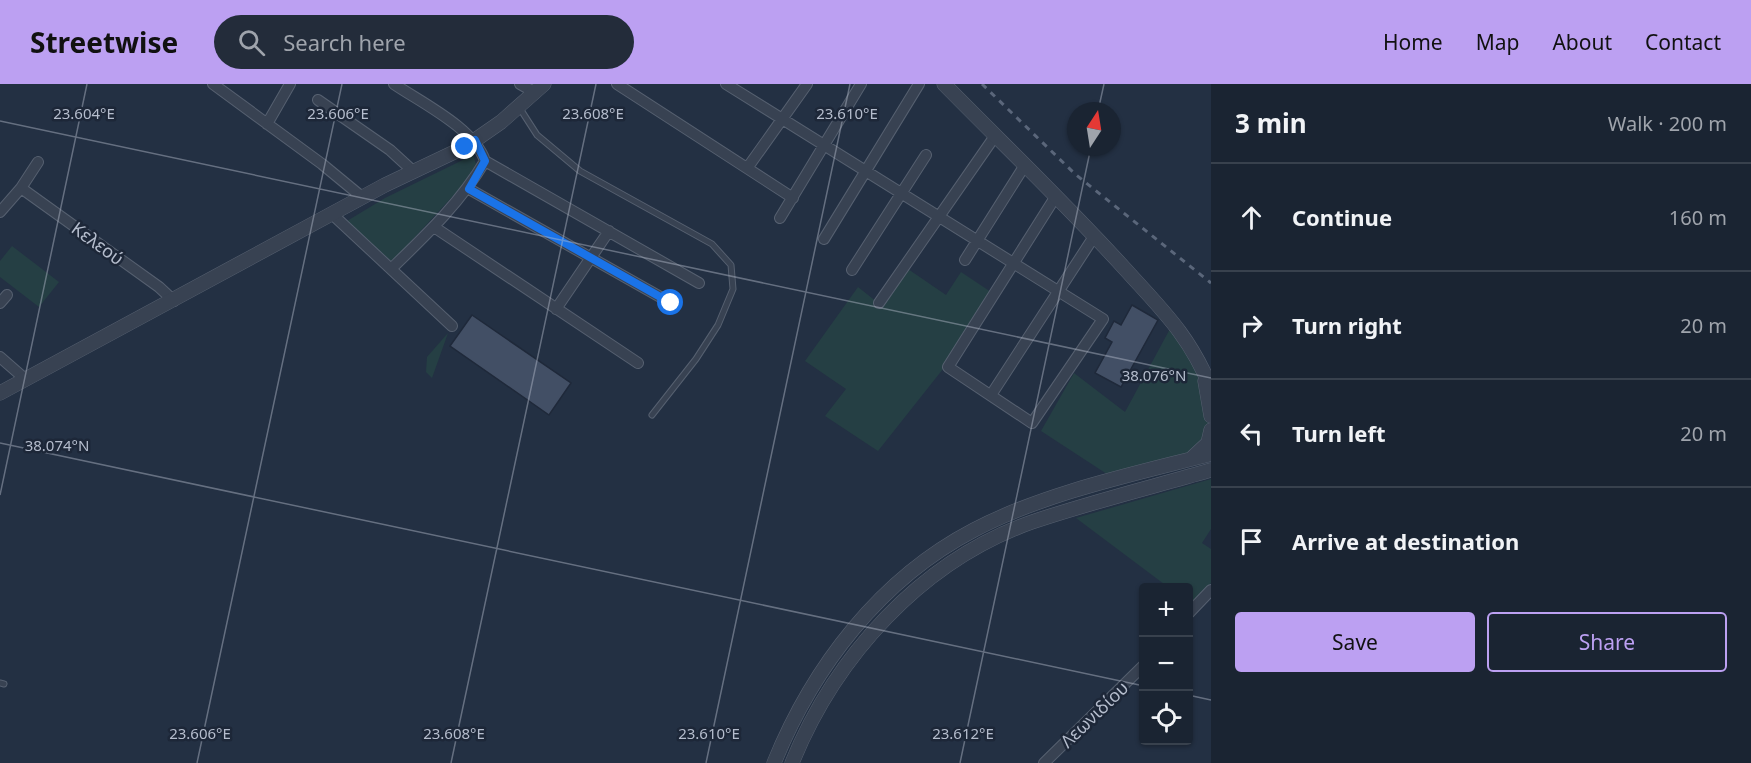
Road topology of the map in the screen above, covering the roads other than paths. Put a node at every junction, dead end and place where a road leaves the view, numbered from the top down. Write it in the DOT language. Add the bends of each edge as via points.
graph roads {
  1 [pos="213,84"];
  2 [pos="235,84"];
  3 [pos="290,84"];
  4 [pos="394,84"];
  5 [pos="520,84"];
  6 [pos="617,84"];
  7 [pos="726,84"];
  8 [pos="807,84"];
  9 [pos="861,84"];
  10 [pos="918,84"];
  11 [pos="944,84"];
  12 [pos="738,87"];
  13 [pos="539,88"];
  14 [pos="228,95"];
  15 [pos="318,100"];
  16 [pos="519,106"];
  17 [pos="781,119"];
  18 [pos="267,124"];
  19 [pos="995,136"];
  20 [pos="475,140"];
  21 [pos="825,147"];
  22 [pos="926,155"];
  23 [pos="485,161"];
  24 [pos="38,162"];
  25 [pos="1025,165"];
  26 [pos="748,167"];
  27 [pos="414,172"];
  28 [pos="866,172"];
  29 [pos="21,188"];
  30 [pos="469,189"];
  31 [pos="901,194"];
  32 [pos="1056,196"];
  33 [pos="362,198"];
  34 [pos="793,198"];
  35 [pos="0,212"];
  36 [pos="332,214"];
  37 [pos="938,217"];
  38 [pos="780,218"];
  39 [pos="434,227"];
  40 [pos="609,231"];
  41 [pos="1095,235"];
  42 [pos="824,239"];
  43 [pos="976,241"];
  44 [pos="591,258"];
  45 [pos="965,260"];
  46 [pos="1014,264"];
  47 [pos="391,269"];
  48 [pos="852,270"];
  49 [pos="699,283"];
  50 [pos="1059,292"];
  51 [pos="174,301"];
  52 [pos="671,303"];
  53 [pos="879,303"];
  54 [pos="556,309"];
  55 [pos="452,326"];
  56 [pos="0,357"];
  57 [pos="638,363"];
  58 [pos="1204,370"];
  59 [pos="24,378"];
  60 [pos="1211,388"];
  61 [pos="0,393"];
  62 [pos="991,395"];
  63 [pos="652,415"];
  64 [pos="1211,415"];
  65 [pos="1211,422"];
  66 [pos="1211,430"];
  67 [pos="1211,454"];
  68 [pos="1190,459"];
  69 [pos="1211,470"];
  70 [pos="1211,590"];
  71 [pos="1193,609"];
  72 [pos="1139,669"];
  73 [pos="774,763"];
  74 [pos="792,763"];
  75 [pos="1044,763"];
  1 -- 14 [label="street"];
  2 -- 14 [label="street"];
  3 -- 18 [label="street"];
  4 -- 20 [label="street"];
  5 -- 13 [label="street"];
  6 -- 26 [label="street"];
  7 -- 12 [label="street"];
  8 -- 17 [label="street"];
  9 -- 21 [label="street"];
  10 -- 28 [label="street"];
  11 -- 19 [label="street"];
  12 -- 17 [label="street"];
  13 -- 16 [label="street"];
  14 -- 18 [label="street"];
  15 -- 27 [label="street" via="390,150"];
  16 -- 20 [label="street"];
  16 -- 63 [label="lane" via="537,135 580,171 712,244 731,265 733,289 718,325"];
  17 -- 21 [label="street"];
  17 -- 26 [label="street"];
  18 -- 33 [label="street"];
  19 -- 25 [label="street"];
  19 -- 37 [label="street"];
  20 -- 23 [label="street"];
  20 -- 27 [label="street"];
  21 -- 28 [label="street"];
  21 -- 34 [label="street"];
  22 -- 31 [label="street"];
  23 -- 30 [label="street"];
  23 -- 40 [label="street"];
  24 -- 29 [label="street"];
  25 -- 32 [label="street"];
  25 -- 43 [label="street"];
  26 -- 34 [label="street"];
  27 -- 33 [label="street"];
  28 -- 31 [label="street"];
  28 -- 42 [label="street"];
  29 -- 35 [label="street"];
  29 -- 51 [label="street, Κελεού"];
  30 -- 39 [label="street"];
  30 -- 44 [label="street"];
  31 -- 37 [label="street"];
  31 -- 48 [label="street"];
  32 -- 41 [label="street"];
  32 -- 46 [label="street"];
  33 -- 36 [label="street"];
  34 -- 38 [label="street"];
  36 -- 47 [label="street"];
  36 -- 51 [label="street"];
  37 -- 43 [label="street"];
  37 -- 53 [label="street"];
  39 -- 47 [label="street"];
  39 -- 54 [label="street"];
  40 -- 44 [label="street"];
  40 -- 49 [label="street"];
  41 -- 50 [label="street"];
  41 -- 58 [label="street" via="1184,334"];
  43 -- 45 [label="street"];
  43 -- 46 [label="street"];
  44 -- 52 [label="street"];
  44 -- 54 [label="street"];
  46 -- 50 [label="street"];
  46 -- 62 [label="street" via="948,367"];
  47 -- 55 [label="street"];
  50 -- 62 [label="street"];
  50 -- 62 [label="street" via="1103,319 1032,423"];
  51 -- 59 [label="street"];
  54 -- 57 [label="street"];
  56 -- 59 [label="street"];
  58 -- 60 [label="street"];
  58 -- 64 [label="street"];
  59 -- 61 [label="street"];
  64 -- 65 [label="street"];
  66 -- 68 [label="street" via="1208,443"];
  67 -- 68 [label="street"];
  68 -- 73 [label="street" via="996,519 917,568 854,627 834,653 793,720"];
  69 -- 74 [label="street" via="1031,523 997,538 927,582 879,624 851,659 816,710"];
  70 -- 71 [label="street"];
  72 -- 75 [label="street, Λεωνιδίου"];
}
